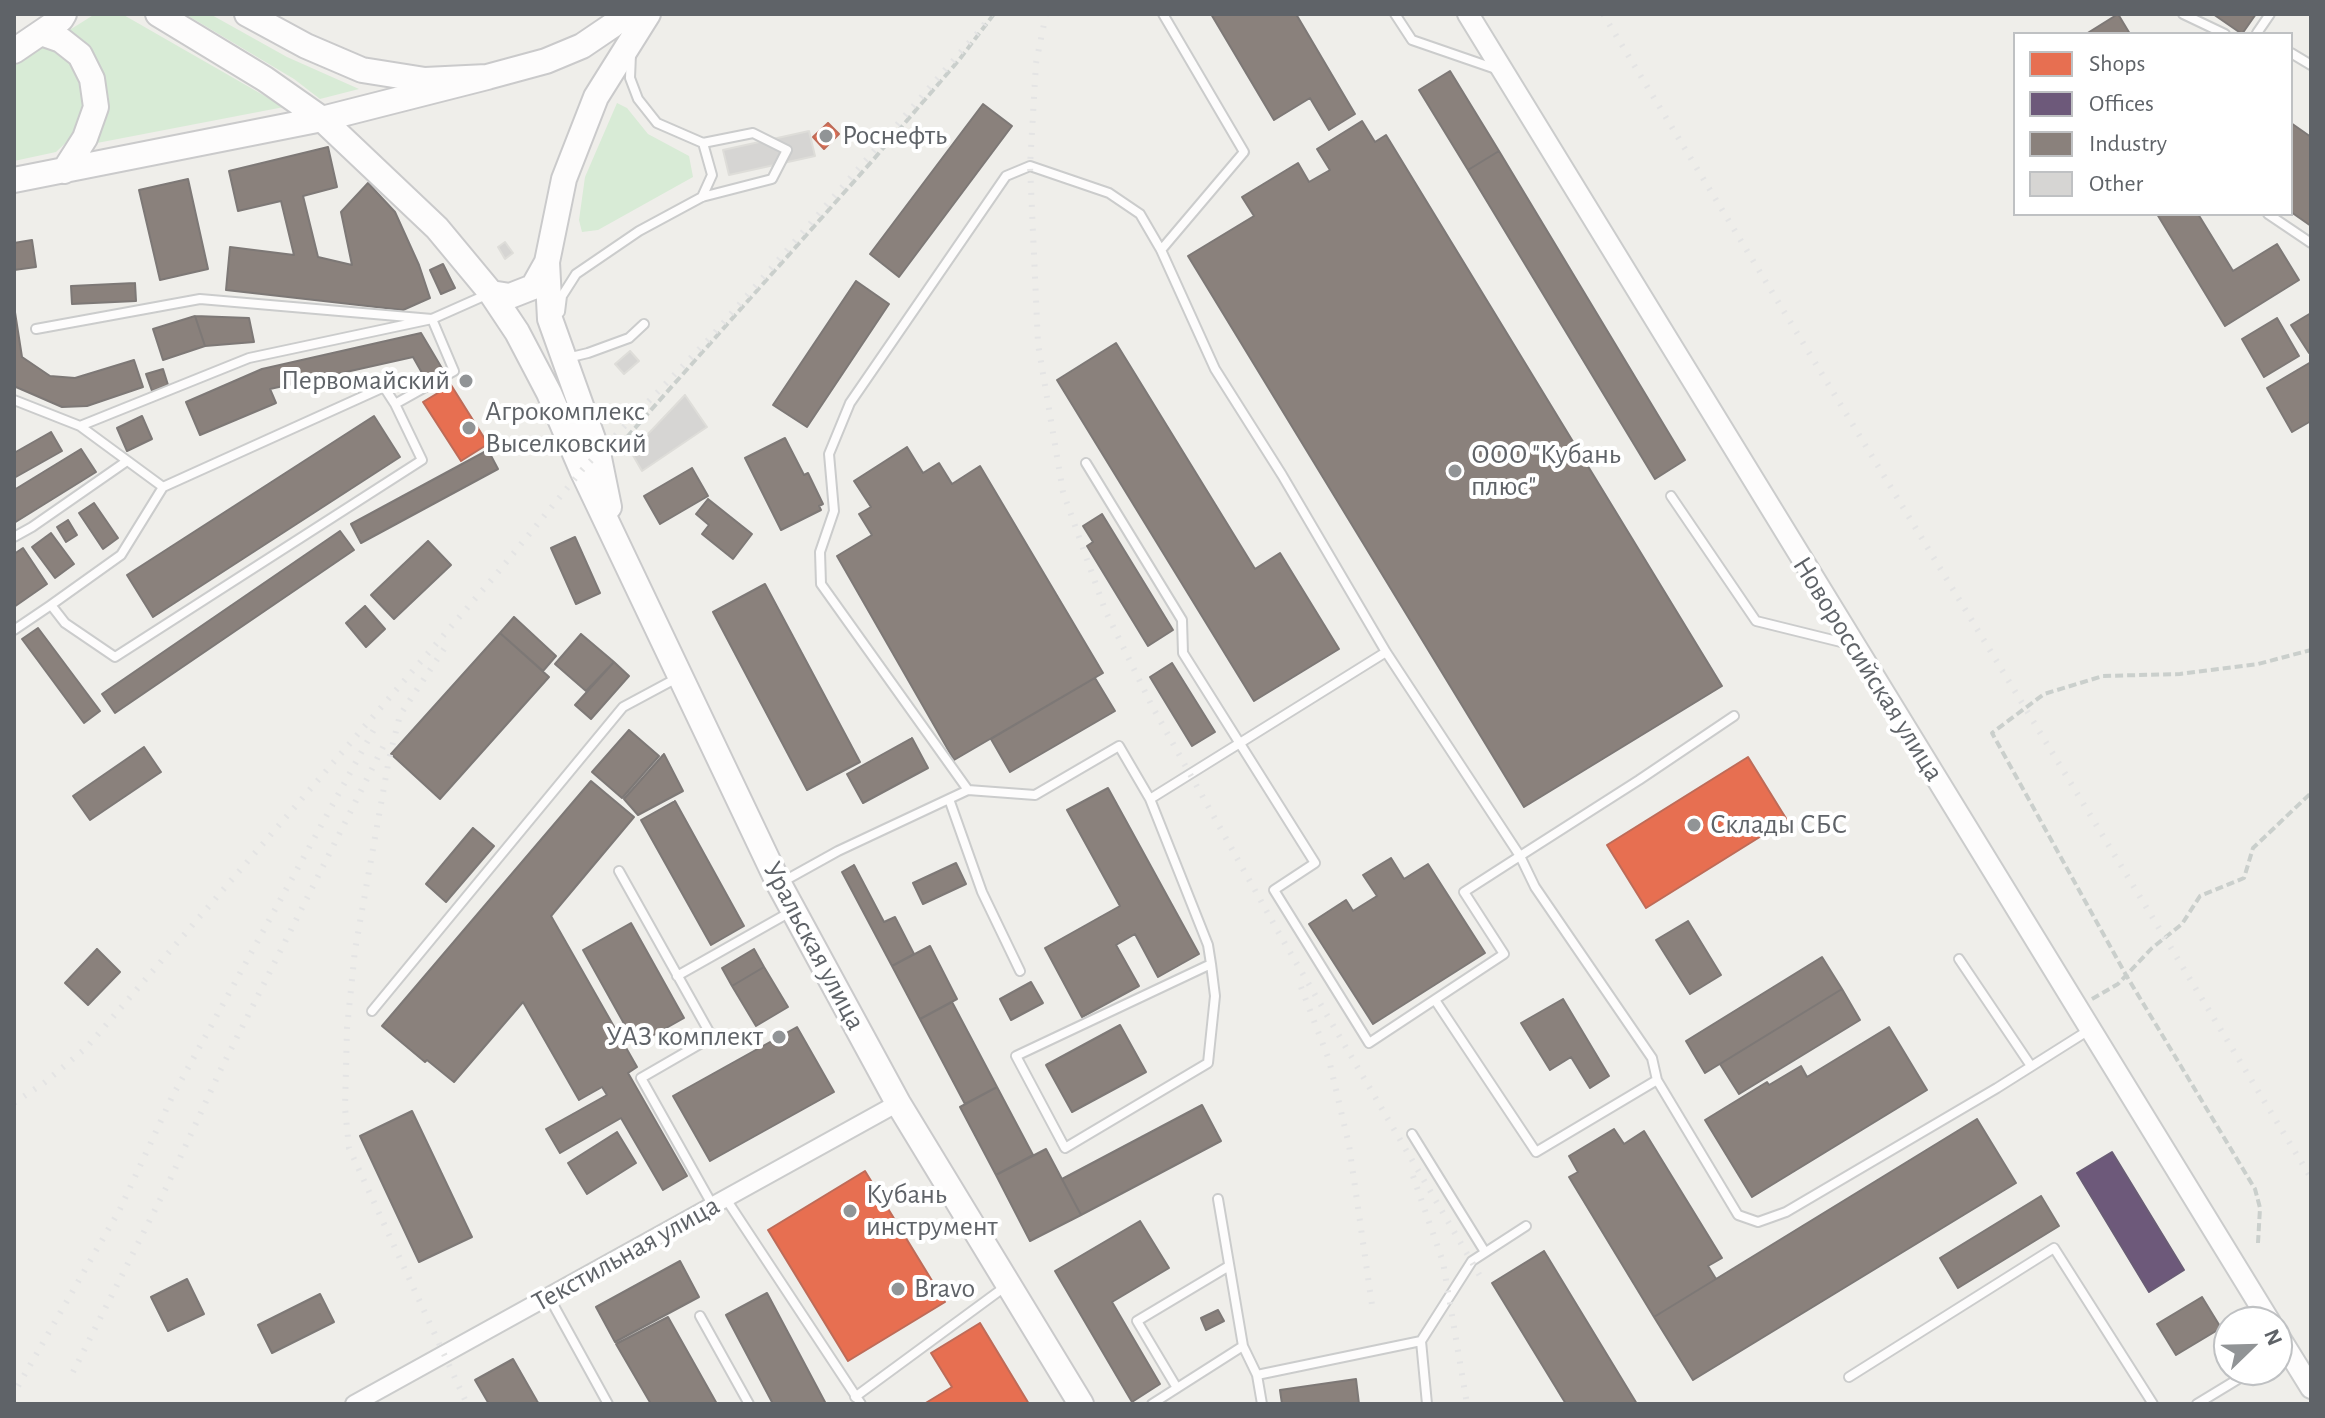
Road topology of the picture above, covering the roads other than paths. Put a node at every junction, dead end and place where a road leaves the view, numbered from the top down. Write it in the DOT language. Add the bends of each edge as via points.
graph roads {
  1 [pos="64,14"];
  2 [pos="158,14"];
  3 [pos="247,14"];
  4 [pos="625,14"];
  5 [pos="648,14"];
  6 [pos="1163,14"];
  7 [pos="1395,14"];
  8 [pos="1468,14"];
  9 [pos="2183,14"];
  10 [pos="2270,14"];
  11 [pos="2221,32"];
  12 [pos="2258,32"];
  13 [pos="41,33"];
  14 [pos="632,38"];
  15 [pos="14,51"];
  16 [pos="2293,54"];
  17 [pos="2311,65"];
  18 [pos="1503,71"];
  19 [pos="487,77"];
  20 [pos="322,119"];
  21 [pos="703,143"];
  22 [pos="64,171"];
  23 [pos="14,180"];
  24 [pos="702,197"];
  25 [pos="2271,216"];
  26 [pos="2311,243"];
  27 [pos="1161,250"];
  28 [pos="547,262"];
  29 [pos="491,293"];
  30 [pos="432,319"];
  31 [pos="644,324"];
  32 [pos="36,329"];
  33 [pos="563,358"];
  34 [pos="14,400"];
  35 [pos="395,404"];
  36 [pos="80,426"];
  37 [pos="127,461"];
  38 [pos="1086,463"];
  39 [pos="591,468"];
  40 [pos="163,487"];
  41 [pos="1671,496"];
  42 [pos="14,537"];
  43 [pos="51,605"];
  44 [pos="14,630"];
  45 [pos="1853,645"];
  46 [pos="1386,652"];
  47 [pos="682,675"];
  48 [pos="1734,716"];
  49 [pos="1238,744"];
  50 [pos="968,790"];
  51 [pos="949,799"];
  52 [pos="1150,799"];
  53 [pos="1520,856"];
  54 [pos="619,871"];
  55 [pos="784,881"];
  56 [pos="794,911"];
  57 [pos="1959,959"];
  58 [pos="1211,964"];
  59 [pos="1020,971"];
  60 [pos="677,976"];
  61 [pos="1435,1000"];
  62 [pos="372,1011"];
  63 [pos="2089,1030"];
  64 [pos="2031,1066"];
  65 [pos="1657,1080"];
  66 [pos="900,1101"];
  67 [pos="1412,1134"];
  68 [pos="1218,1199"];
  69 [pos="720,1202"];
  70 [pos="1526,1226"];
  71 [pos="1485,1252"];
  72 [pos="1229,1266"];
  73 [pos="1008,1284"];
  74 [pos="549,1297"];
  75 [pos="2260,1306"];
  76 [pos="700,1316"];
  77 [pos="1421,1341"];
  78 [pos="1243,1346"];
  79 [pos="2293,1364"];
  80 [pos="1257,1375"];
  81 [pos="1849,1377"];
  82 [pos="2227,1386"];
  83 [pos="1177,1388"];
  84 [pos="2311,1388"];
  85 [pos="858,1401"];
  86 [pos="354,1404"];
  87 [pos="608,1404"];
  88 [pos="749,1404"];
  89 [pos="1083,1404"];
  90 [pos="1152,1404"];
  91 [pos="1262,1404"];
  92 [pos="1427,1404"];
  93 [pos="2153,1404"];
  94 [pos="2197,1404"];
  1 -- 13 [label="main road"];
  2 -- 20 [label="main road"];
  3 -- 19 [label="main road" via="362,70 425,80"];
  4 -- 19 [label="main road" via="582,46"];
  5 -- 14 [label="main road"];
  6 -- 27 [label="lane" via="1244,152"];
  7 -- 18 [label="lane" via="1412,40"];
  8 -- 18 [label="street, Новороссийская улица"];
  9 -- 11 [label="lane"];
  10 -- 12 [label="lane"];
  13 -- 15 [label="main road"];
  13 -- 22 [label="main road" via="80,55 92,79 96,107 85,138"];
  14 -- 21 [label="lane" via="630,78 638,99 657,123"];
  14 -- 28 [label="main road" via="596,97 564,179"];
  16 -- 17 [label="lane"];
  18 -- 45 [label="street, Новороссийская улица"];
  19 -- 20 [label="main road"];
  20 -- 22 [label="main road"];
  20 -- 29 [label="main road" via="437,228"];
  21 -- 24 [label="lane" via="712,175"];
  21 -- 24 [label="lane" via="753,133 787,150 772,179"];
  22 -- 23 [label="main road"];
  24 -- 33 [label="lane" via="576,274 562,296"];
  25 -- 26 [label="lane"];
  27 -- 46 [label="lane" via="1215,369"];
  27 -- 50 [label="lane" via="1140,214 1109,193 1030,166 1006,176 850,403 829,454 834,511 820,552 821,584"];
  28 -- 29 [label="main road" via="533,287 510,296"];
  28 -- 33 [label="main road" via="550,319"];
  29 -- 30 [label="lane"];
  29 -- 39 [label="main road"];
  30 -- 32 [label="lane" via="200,299"];
  30 -- 35 [label="lane" via="454,371"];
  30 -- 36 [label="lane" via="249,358"];
  31 -- 33 [label="lane" via="629,338"];
  33 -- 39 [label="main road"];
  34 -- 36 [label="lane"];
  35 -- 40 [label="lane" via="384,387"];
  35 -- 43 [label="lane" via="422,460 115,657 65,623"];
  36 -- 37 [label="lane"];
  37 -- 40 [label="lane"];
  37 -- 42 [label="lane"];
  38 -- 49 [label="lane" via="1182,620 1183,653"];
  39 -- 47 [label="main road, Уральская улица"];
  39 -- 47 [label="main road, Уральская улица"];
  40 -- 43 [label="lane" via="121,555"];
  41 -- 45 [label="lane" via="1756,621"];
  43 -- 44 [label="lane"];
  45 -- 63 [label="street, Новороссийская улица"];
  46 -- 49 [label="lane"];
  46 -- 53 [label="lane"];
  47 -- 55 [label="main road, Уральская улица"];
  47 -- 56 [label="main road, Уральская улица"];
  47 -- 62 [label="lane" via="623,707"];
  48 -- 53 [label="lane"];
  49 -- 52 [label="lane"];
  49 -- 61 [label="lane" via="1315,863 1274,890 1369,1043"];
  50 -- 51 [label="lane"];
  50 -- 52 [label="lane" via="1035,795 1119,746"];
  51 -- 55 [label="lane"];
  51 -- 59 [label="lane" via="982,892"];
  52 -- 58 [label="lane"];
  53 -- 61 [label="lane" via="1464,892 1504,954"];
  53 -- 65 [label="lane" via="1535,887 1652,1058"];
  54 -- 60 [label="lane"];
  55 -- 66 [label="main road, Уральская улица"];
  56 -- 60 [label="lane"];
  56 -- 66 [label="main road, Уральская улица"];
  57 -- 64 [label="lane"];
  58 -- 58 [label="lane" via="1016,1056 1065,1148 1208,1063 1215,996"];
  60 -- 69 [label="lane" via="712,1037 641,1078"];
  61 -- 65 [label="lane" via="1536,1152"];
  63 -- 64 [label="lane"];
  63 -- 75 [label="street, Новороссийская улица"];
  64 -- 65 [label="lane" via="1786,1212 1758,1222 1738,1215"];
  66 -- 69 [label="street, Текстильная улица"];
  66 -- 73 [label="main road, Уральская улица"];
  66 -- 89 [label="main road, Уральская улица"];
  67 -- 71 [label="lane"];
  68 -- 72 [label="lane"];
  69 -- 74 [label="street, Текстильная улица"];
  69 -- 85 [label="lane"];
  70 -- 71 [label="lane"];
  71 -- 77 [label="lane" via="1472,1261"];
  72 -- 78 [label="lane"];
  72 -- 83 [label="lane" via="1137,1321"];
  73 -- 85 [label="lane"];
  73 -- 89 [label="main road, Уральская улица"];
  74 -- 86 [label="street, Текстильная улица"];
  74 -- 87 [label="lane"];
  76 -- 88 [label="lane"];
  77 -- 80 [label="lane"];
  77 -- 92 [label="lane"];
  78 -- 80 [label="lane"];
  78 -- 83 [label="lane"];
  79 -- 84 [label="street"];
  80 -- 91 [label="lane"];
  81 -- 93 [label="lane" via="2054,1248"];
  82 -- 94 [label="lane"];
  83 -- 90 [label="lane"];
}
